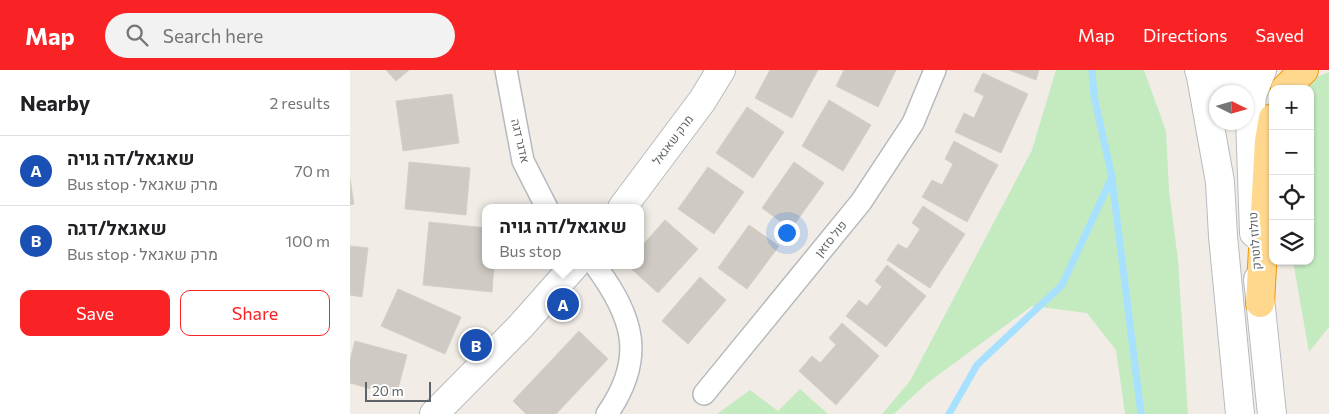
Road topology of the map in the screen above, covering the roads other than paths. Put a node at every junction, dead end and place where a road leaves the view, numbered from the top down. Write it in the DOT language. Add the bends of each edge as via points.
graph roads {
  1 [pos="506,70"];
  2 [pos="721,70"];
  3 [pos="935,70"];
  4 [pos="1199,70"];
  5 [pos="1262,70"];
  6 [pos="1304,70"];
  7 [pos="1289,85"];
  8 [pos="1271,130"];
  9 [pos="544,204"];
  10 [pos="625,204"];
  11 [pos="571,269"];
  12 [pos="598,269"];
  13 [pos="1260,303"];
  14 [pos="704,394"];
  15 [pos="434,414"];
  16 [pos="607,414"];
  17 [pos="1240,414"];
  18 [pos="1272,414"];
  1 -- 9 [label="street, אדגר דגה" via="523,161"];
  2 -- 10 [label="main road, מרק שאגאל" via="702,101"];
  3 -- 14 [label="street, פול סזאן" via="913,123 861,202"];
  4 -- 5 [label="main road" via="1225,81 1238,81"];
  4 -- 17 [label="main road" via="1220,182"];
  5 -- 13 [label="main road, טולוז לוטרק" via="1252,95 1250,118"];
  6 -- 7 [label="highway"];
  8 -- 13 [label="highway"];
  11 -- 15 [label="main road" via="520,327"];
  12 -- 16 [label="street" via="612,288 633,346 629,372"];
  13 -- 18 [label="main road, טולוז לוטרק"];
}
